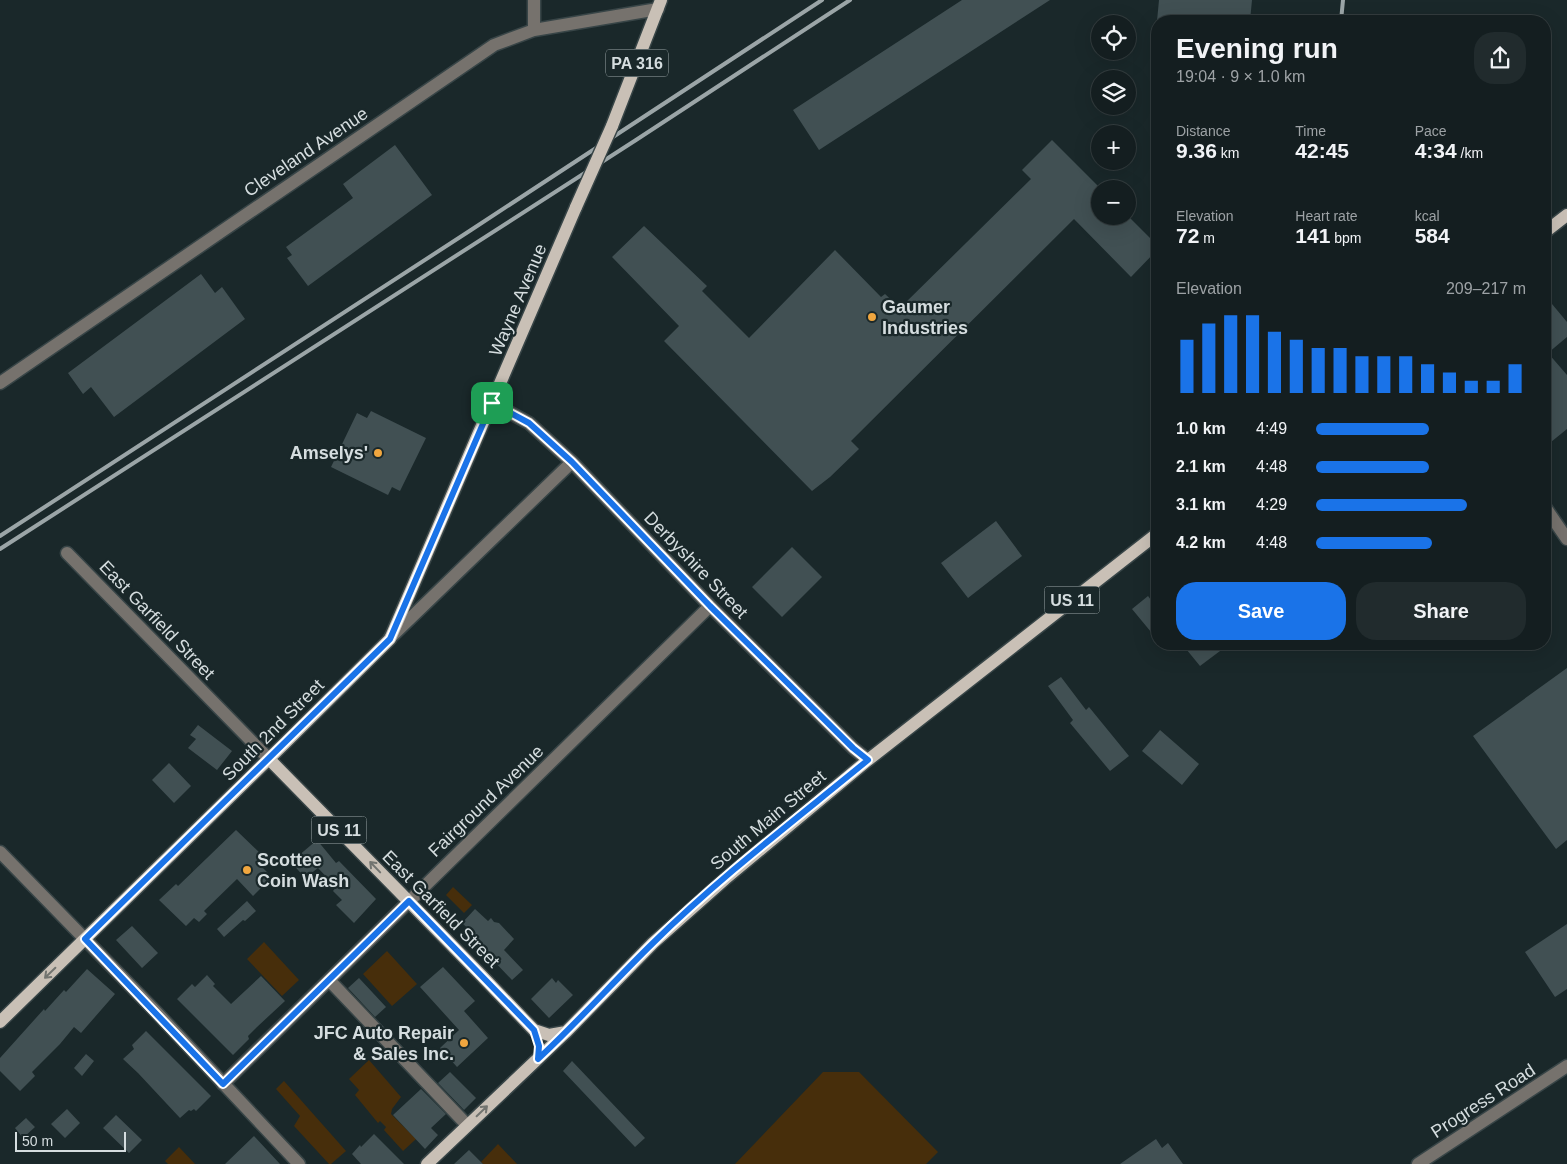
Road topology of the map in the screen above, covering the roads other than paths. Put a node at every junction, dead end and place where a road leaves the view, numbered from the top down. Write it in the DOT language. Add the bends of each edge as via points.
graph roads {
  1 [pos="534,0"];
  2 [pos="660,5"];
  3 [pos="534,30"];
  4 [pos="1567,215"];
  5 [pos="1551,227"];
  6 [pos="0,383"];
  7 [pos="492,403"];
  8 [pos="572,462"];
  9 [pos="1551,516"];
  10 [pos="1151,538"];
  11 [pos="1567,539"];
  12 [pos="67,553"];
  13 [pos="710,606"];
  14 [pos="390,639"];
  15 [pos="269,759"];
  16 [pos="868,760"];
  17 [pos="0,852"];
  18 [pos="409,901"];
  19 [pos="85,939"];
  20 [pos="329,980"];
  21 [pos="0,1022"];
  22 [pos="534,1030"];
  23 [pos="566,1032"];
  24 [pos="538,1059"];
  25 [pos="1567,1066"];
  26 [pos="223,1084"];
  27 [pos="467,1125"];
  28 [pos="300,1164"];
  29 [pos="427,1164"];
  30 [pos="1418,1164"];
  1 -- 3 [label="street"];
  2 -- 3 [label="street, Cleveland Avenue"];
  2 -- 7 [label="main road, Wayne Avenue / PA 316, bridge" via="612,126"];
  3 -- 6 [label="street, Cleveland Avenue" via="494,45"];
  4 -- 5 [label="main road"];
  7 -- 8 [label="street, Derbyshire Street" via="529,423"];
  7 -- 14 [label="main road, Wayne Avenue / PA 316"];
  8 -- 13 [label="street, Derbyshire Street"];
  8 -- 14 [label="street, South 2nd Street"];
  9 -- 11 [label="street"];
  10 -- 16 [label="main road, South Main Street / US 11"];
  12 -- 15 [label="street, East Garfield Street"];
  13 -- 16 [label="street, Derbyshire Street"];
  13 -- 18 [label="street, Fairground Avenue"];
  14 -- 15 [label="main road, South 2nd Street / PA 316"];
  18 -- 15 [label="main road, East Garfield Street / US 11, one-way"];
  15 -- 19 [label="main road, South 2nd Street"];
  16 -- 23 [label="main road, South Main Street / US 11" via="693,906"];
  17 -- 19 [label="street"];
  18 -- 20 [label="street, Fairground Avenue"];
  18 -- 22 [label="main road, East Garfield Street / US 11"];
  19 -- 21 [label="main road, South 2nd Street, one-way"];
  19 -- 26 [label="street"];
  20 -- 26 [label="street, Fairground Avenue"];
  20 -- 27 [label="street"];
  22 -- 23 [label="main road" via="549,1035"];
  22 -- 24 [label="main road" via="539,1046"];
  23 -- 24 [label="main road, South Main Street / US 11"];
  27 -- 24 [label="main road, South Main Street / US 11, one-way"];
  25 -- 30 [label="street, Progress Road"];
  26 -- 28 [label="street"];
  27 -- 29 [label="main road, South Main Street / US 11"];
}
